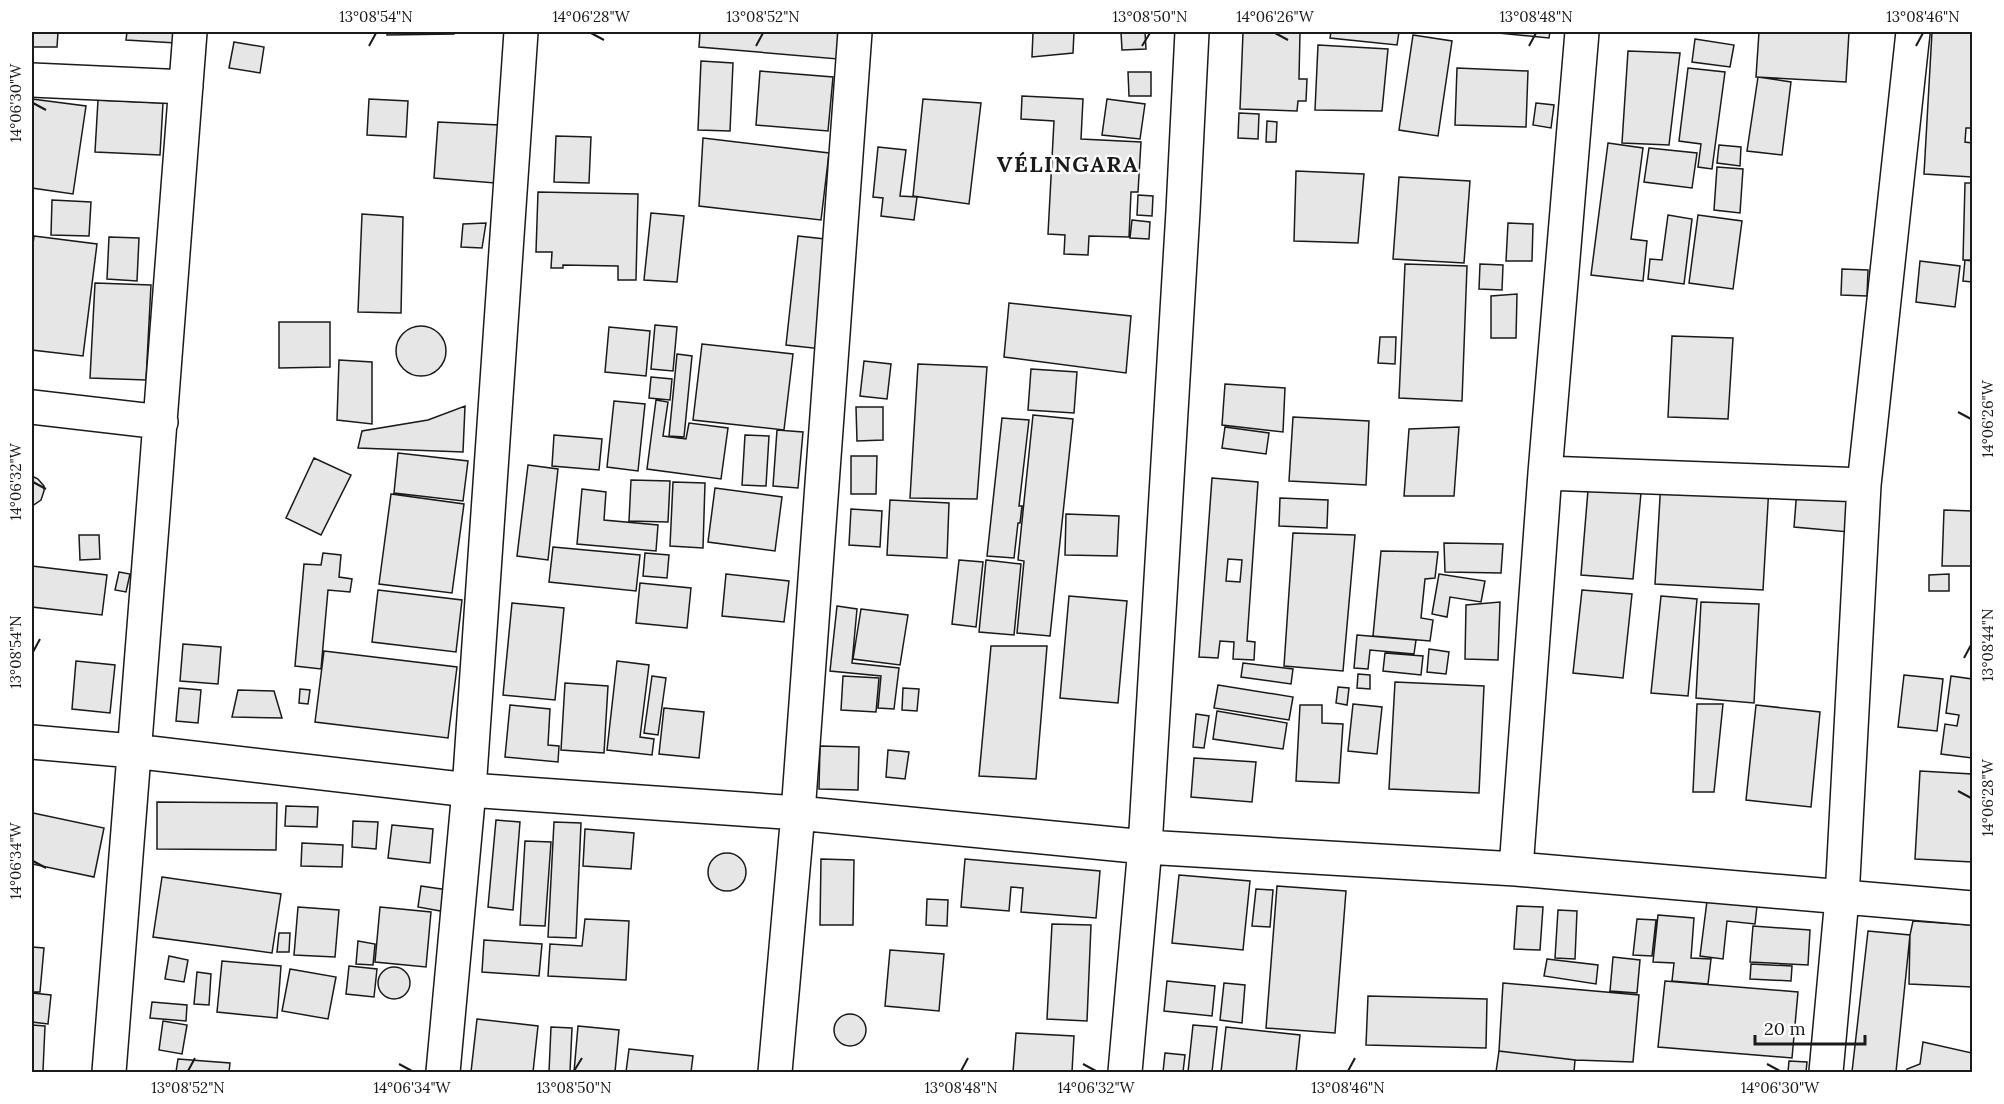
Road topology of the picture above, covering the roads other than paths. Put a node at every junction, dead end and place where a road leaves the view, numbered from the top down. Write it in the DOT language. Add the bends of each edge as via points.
graph roads {
  1 [pos="190,32"];
  2 [pos="521,32"];
  3 [pos="855,32"];
  4 [pos="1192,32"];
  5 [pos="1582,32"];
  6 [pos="1913,32"];
  7 [pos="32,80"];
  8 [pos="186,87"];
  9 [pos="32,407"];
  10 [pos="161,422"];
  11 [pos="1545,473"];
  12 [pos="1864,485"];
  13 [pos="32,742"];
  14 [pos="133,751"];
  15 [pos="469,790"];
  16 [pos="798,813"];
  17 [pos="1145,847"];
  18 [pos="1516,869"];
  19 [pos="1842,898"];
  20 [pos="1972,908"];
  21 [pos="109,1072"];
  22 [pos="443,1072"];
  23 [pos="775,1072"];
  24 [pos="1125,1072"];
  25 [pos="1826,1072"];
  1 -- 8 [label="street"];
  2 -- 15 [label="street"];
  3 -- 16 [label="street"];
  4 -- 17 [label="street"];
  5 -- 11 [label="street"];
  6 -- 12 [label="street"];
  7 -- 8 [label="street"];
  8 -- 10 [label="street"];
  9 -- 10 [label="street"];
  10 -- 14 [label="street"];
  11 -- 12 [label="street"];
  11 -- 18 [label="street"];
  12 -- 19 [label="street"];
  13 -- 14 [label="street"];
  14 -- 15 [label="street"];
  14 -- 21 [label="street"];
  15 -- 16 [label="street"];
  15 -- 22 [label="street"];
  16 -- 17 [label="street"];
  16 -- 23 [label="street"];
  17 -- 18 [label="street"];
  17 -- 24 [label="street"];
  18 -- 19 [label="street"];
  19 -- 20 [label="street"];
  19 -- 25 [label="street"];
}
